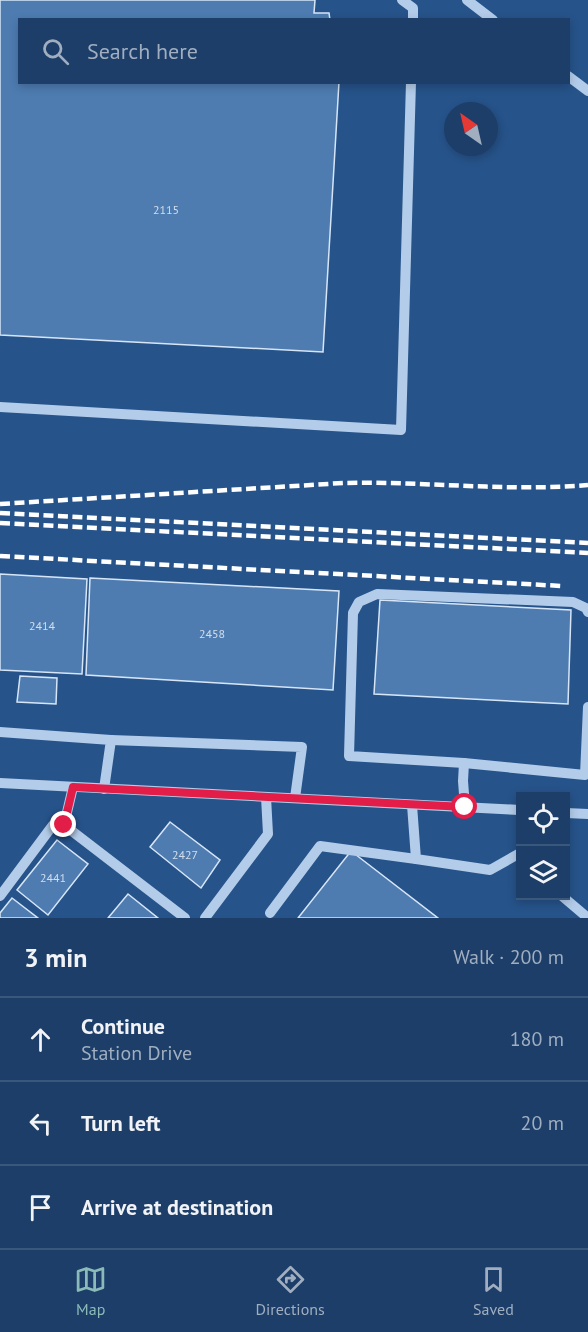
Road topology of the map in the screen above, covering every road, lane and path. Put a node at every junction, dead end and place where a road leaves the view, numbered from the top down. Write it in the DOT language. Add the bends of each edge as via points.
graph roads {
  1 [pos="402,0"];
  2 [pos="467,0"];
  3 [pos="412,18"];
  4 [pos="490,18"];
  5 [pos="570,78"];
  6 [pos="411,84"];
  7 [pos="588,91"];
  8 [pos="0,407"];
  9 [pos="588,612"];
  10 [pos="588,706"];
  11 [pos="0,732"];
  12 [pos="111,740"];
  13 [pos="464,763"];
  14 [pos="0,783"];
  15 [pos="73,787"];
  16 [pos="104,789"];
  17 [pos="266,797"];
  18 [pos="296,798"];
  19 [pos="412,805"];
  20 [pos="465,807"];
  21 [pos="516,810"];
  22 [pos="570,813"];
  23 [pos="588,814"];
  24 [pos="64,825"];
  25 [pos="516,855"];
  26 [pos="416,859"];
  27 [pos="0,896"];
  28 [pos="567,900"];
  29 [pos="270,913"];
  30 [pos="185,918"];
  31 [pos="205,918"];
  32 [pos="588,918"];
  1 -- 3 [label="street" via="413,8"];
  2 -- 4 [label="street"];
  5 -- 7 [label="street"];
  6 -- 8 [label="street" via="401,430"];
  9 -- 13 [label="street" via="573,602 376,594 359,602 353,613 349,756"];
  10 -- 13 [label="street" via="585,775"];
  11 -- 12 [label="street"];
  12 -- 16 [label="street"];
  12 -- 18 [label="street" via="302,747"];
  13 -- 20 [label="street"];
  14 -- 15 [label="street"];
  15 -- 16 [label="street"];
  15 -- 24 [label="street"];
  16 -- 17 [label="street"];
  17 -- 18 [label="street"];
  17 -- 31 [label="street" via="268,834"];
  18 -- 19 [label="street"];
  19 -- 20 [label="street"];
  19 -- 26 [label="street"];
  20 -- 21 [label="street"];
  22 -- 23 [label="street"];
  24 -- 27 [label="street" via="53,825"];
  24 -- 30 [label="street"];
  25 -- 26 [label="street" via="490,870"];
  26 -- 29 [label="street" via="321,846"];
  28 -- 32 [label="street"];
}
